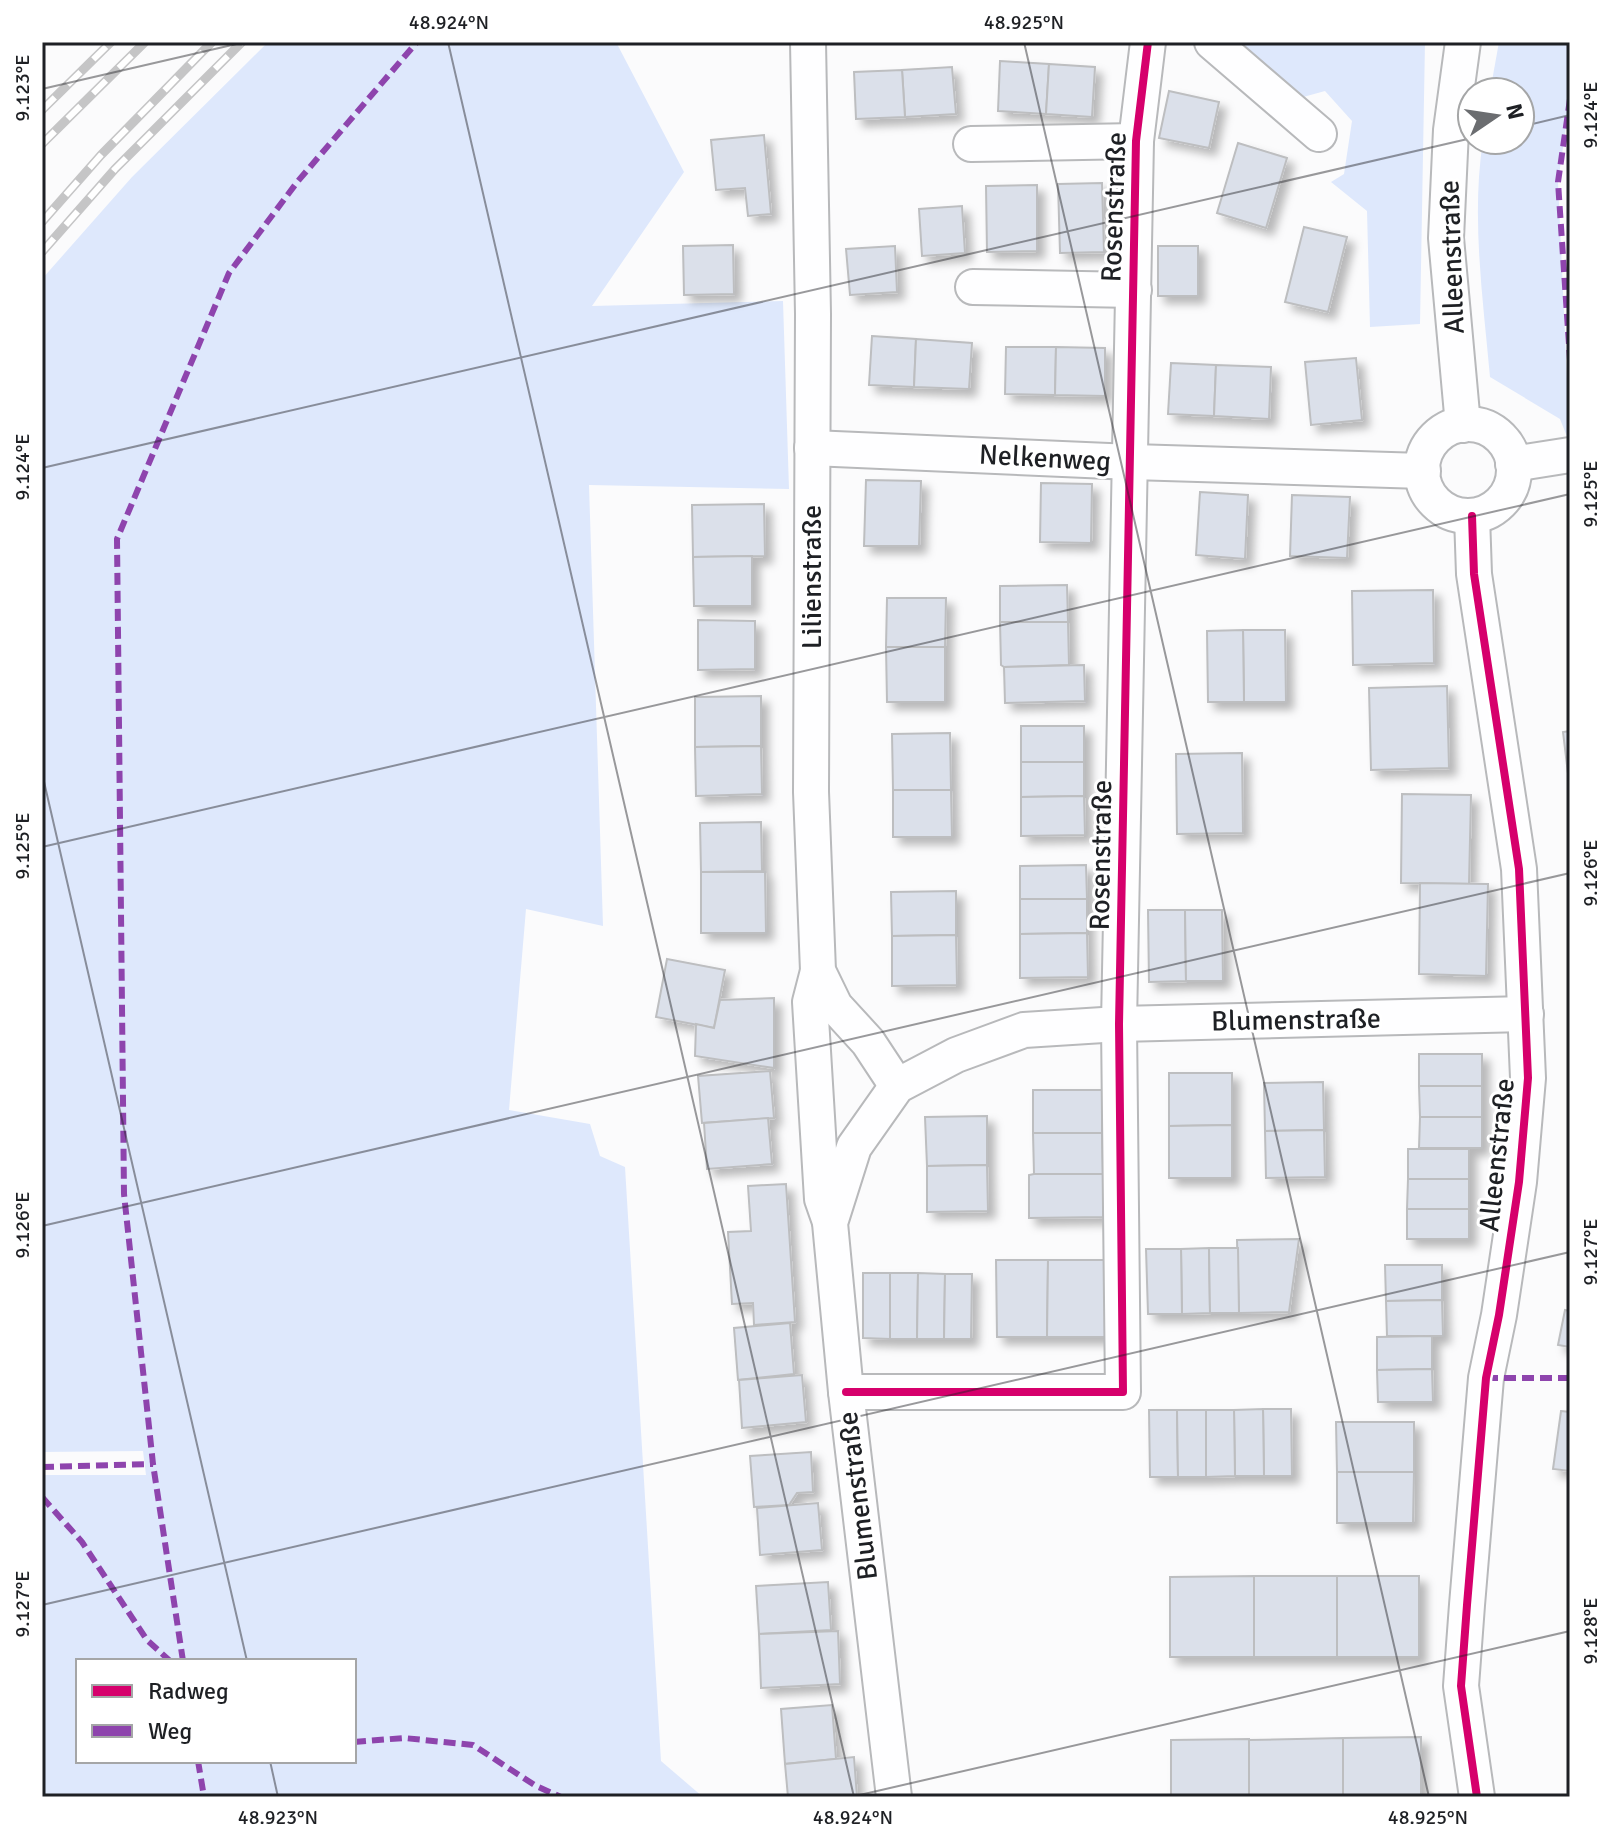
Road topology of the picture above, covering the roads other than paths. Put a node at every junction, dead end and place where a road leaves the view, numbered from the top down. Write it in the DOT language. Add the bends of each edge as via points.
graph roads {
  1 [pos="808,42"];
  2 [pos="1148,42"];
  3 [pos="1212,42"];
  4 [pos="1463,42"];
  5 [pos="1319,134"];
  6 [pos="1136,141"];
  7 [pos="971,144"];
  8 [pos="973,287"];
  9 [pos="1134,290"];
  10 [pos="1463,425"];
  11 [pos="812,448"];
  12 [pos="1570,455"];
  13 [pos="1132,462"];
  14 [pos="1513,464"];
  15 [pos="1423,471"];
  16 [pos="1472,516"];
  17 [pos="818,971"];
  18 [pos="1526,1014"];
  19 [pos="1119,1024"];
  20 [pos="897,1086"];
  21 [pos="830,1223"];
  22 [pos="846,1392"];
  23 [pos="894,1797"];
  24 [pos="1477,1797"];
  1 -- 11 [label="street, Lilienstraße"];
  2 -- 6 [label="street, Rosenstraße"];
  3 -- 5 [label="street"];
  4 -- 10 [label="street, Alleenstraße" via="1451,130 1446,238"];
  6 -- 7 [label="street"];
  6 -- 9 [label="street, Rosenstraße"];
  8 -- 9 [label="street"];
  9 -- 13 [label="street, Rosenstraße"];
  10 -- 14 [label="street" via="1478,425 1503,440"];
  10 -- 15 [label="street" via="1437,436"];
  11 -- 13 [label="street, Nelkenweg"];
  11 -- 17 [label="street, Lilienstraße" via="811,792"];
  12 -- 14 [label="street"];
  13 -- 15 [label="street, Nelkenweg"];
  13 -- 19 [label="street, Rosenstraße"];
  14 -- 16 [label="street" via="1506,497 1495,508"];
  15 -- 16 [label="street" via="1427,491 1437,504 1450,513"];
  16 -- 18 [label="street, Alleenstraße" via="1474,574 1519,869"];
  17 -- 20 [label="street, Lilienstraße" via="835,1006 868,1042"];
  17 -- 21 [label="street" via="810,1002 822,1199"];
  18 -- 19 [label="street, Blumenstraße"];
  18 -- 24 [label="street, Alleenstraße" via="1528,1078 1519,1182 1486,1378 1461,1686"];
  19 -- 20 [label="street, Blumenstraße" via="1024,1030 956,1055"];
  19 -- 22 [label="street, Rosenstraße" via="1123,1392"];
  20 -- 21 [label="street, Blumenstraße" via="854,1147"];
  21 -- 22 [label="street, Blumenstraße"];
  22 -- 23 [label="street, Blumenstraße"];
}
